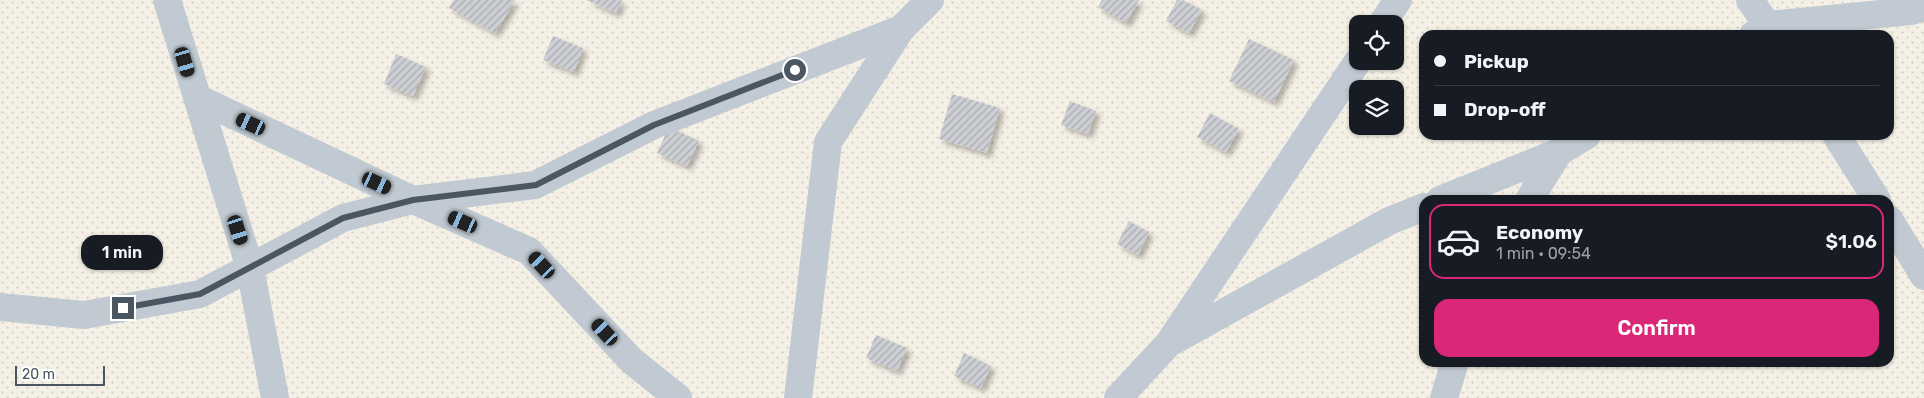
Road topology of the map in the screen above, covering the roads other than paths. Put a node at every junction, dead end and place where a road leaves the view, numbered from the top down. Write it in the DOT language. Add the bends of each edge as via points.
graph roads {
  1 [pos="167,0"];
  2 [pos="930,0"];
  3 [pos="1398,0"];
  4 [pos="1750,0"];
  5 [pos="1813,0"];
  6 [pos="1924,7"];
  7 [pos="1388,15"];
  8 [pos="901,30"];
  9 [pos="1764,30"];
  10 [pos="1768,30"];
  11 [pos="1778,30"];
  12 [pos="1352,70"];
  13 [pos="197,98"];
  14 [pos="1578,140"];
  15 [pos="1839,140"];
  16 [pos="1558,152"];
  17 [pos="1452,195"];
  18 [pos="1532,195"];
  19 [pos="1874,195"];
  20 [pos="413,200"];
  21 [pos="1419,209"];
  22 [pos="1894,228"];
  23 [pos="250,268"];
  24 [pos="1924,276"];
  25 [pos="0,307"];
  26 [pos="1169,343"];
  27 [pos="1453,367"];
  28 [pos="275,398"];
  29 [pos="678,398"];
  30 [pos="798,398"];
  31 [pos="1118,398"];
  32 [pos="1444,398"];
  1 -- 13 [label="street"];
  2 -- 8 [label="street"];
  3 -- 7 [label="street"];
  4 -- 9 [label="street"];
  5 -- 10 [label="street"];
  6 -- 11 [label="street"];
  8 -- 20 [label="street" via="654,125 536,185"];
  8 -- 30 [label="street" via="828,142"];
  12 -- 26 [label="street"];
  13 -- 20 [label="street"];
  13 -- 23 [label="street"];
  14 -- 16 [label="street"];
  15 -- 19 [label="street"];
  16 -- 17 [label="street"];
  16 -- 18 [label="street"];
  20 -- 23 [label="street" via="343,218"];
  20 -- 29 [label="street" via="529,251 630,360"];
  21 -- 26 [label="street" via="1389,221"];
  22 -- 24 [label="street"];
  23 -- 25 [label="street" via="200,294 84,315"];
  23 -- 28 [label="street"];
  26 -- 31 [label="street"];
  27 -- 32 [label="street"];
}
